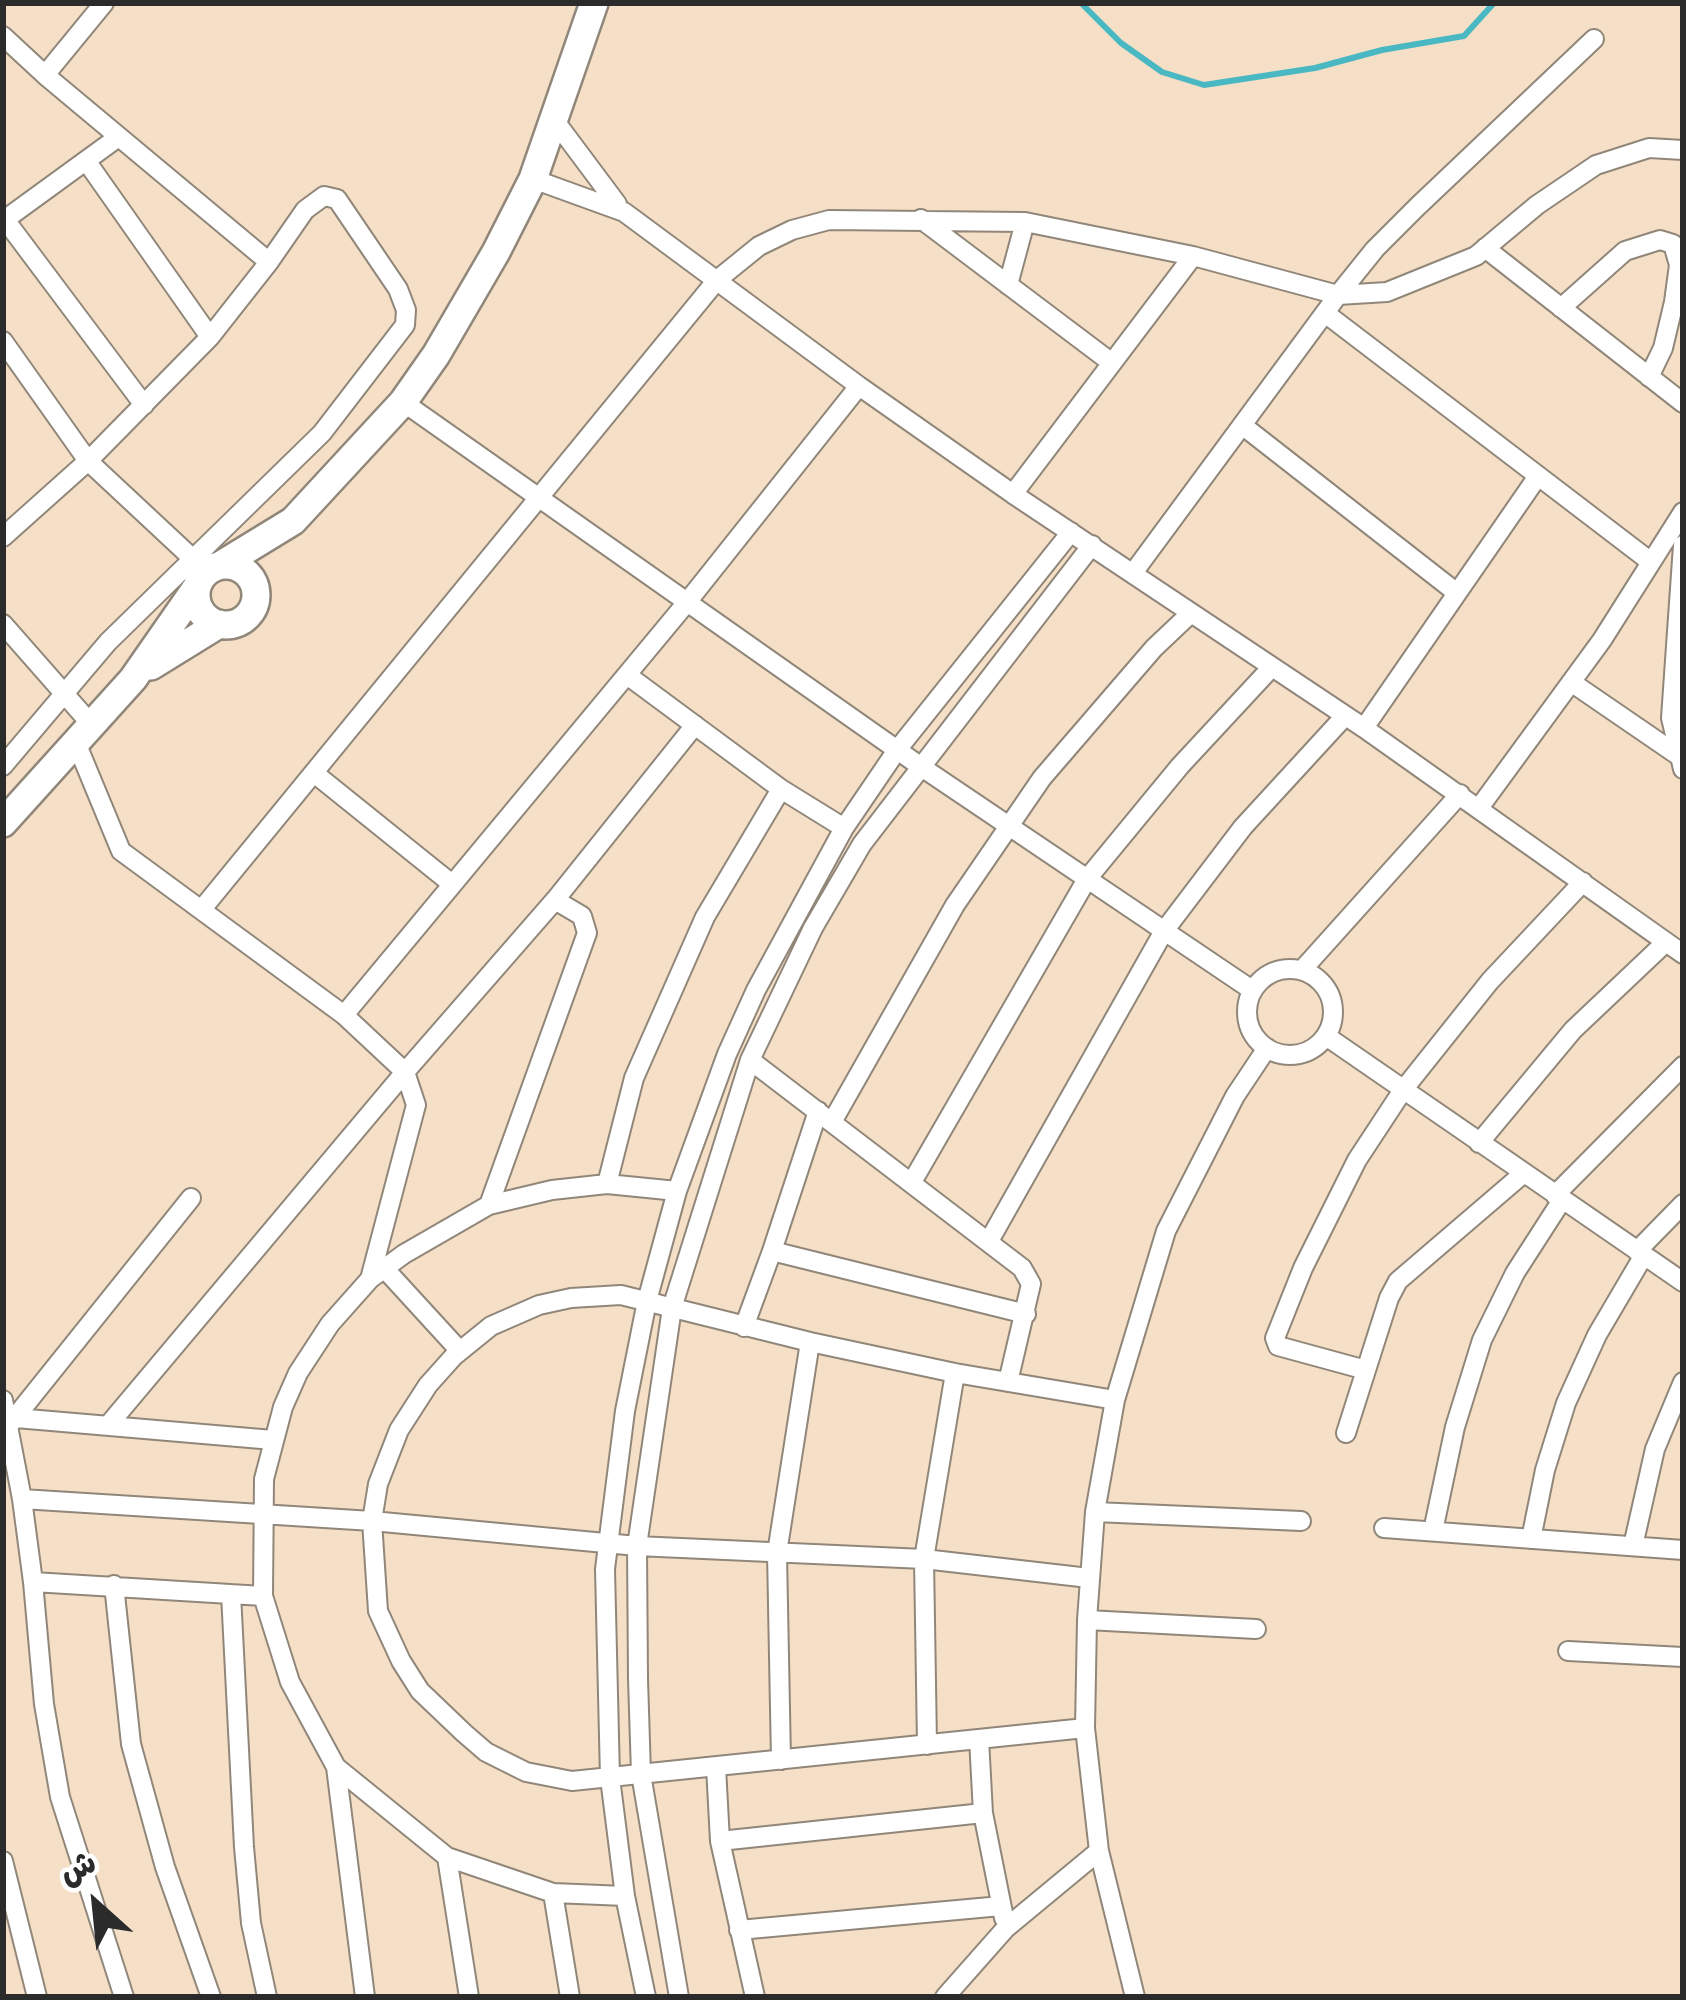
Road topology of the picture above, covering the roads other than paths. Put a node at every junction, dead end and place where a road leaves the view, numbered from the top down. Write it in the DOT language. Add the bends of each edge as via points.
graph roads {
  1 [pos="104,3"];
  2 [pos="594,3"];
  3 [pos="3,36"];
  4 [pos="1594,39"];
  5 [pos="45,75"];
  6 [pos="555,122"];
  7 [pos="117,138"];
  8 [pos="1683,150"];
  9 [pos="87,162"];
  10 [pos="533,178"];
  11 [pos="624,212"];
  12 [pos="4,219"];
  13 [pos="921,219"];
  14 [pos="1025,222"];
  15 [pos="1485,248"];
  16 [pos="1193,256"];
  17 [pos="269,262"];
  18 [pos="717,280"];
  19 [pos="1008,285"];
  20 [pos="1338,295"];
  21 [pos="1562,308"];
  22 [pos="1325,313"];
  23 [pos="210,337"];
  24 [pos="3,341"];
  25 [pos="1112,363"];
  26 [pos="1649,377"];
  27 [pos="859,386"];
  28 [pos="403,402"];
  29 [pos="1683,403"];
  30 [pos="144,405"];
  31 [pos="1242,425"];
  32 [pos="88,461"];
  33 [pos="1538,476"];
  34 [pos="1013,494"];
  35 [pos="537,500"];
  36 [pos="1683,512"];
  37 [pos="293,521"];
  38 [pos="1071,532"];
  39 [pos="3,537"];
  40 [pos="1092,545"];
  41 [pos="1683,545"];
  42 [pos="1651,562"];
  43 [pos="204,571"];
  44 [pos="1133,573"];
  45 [pos="256,593"];
  46 [pos="1457,593"];
  47 [pos="688,601"];
  48 [pos="1191,613"];
  49 [pos="3,624"];
  50 [pos="219,624"];
  51 [pos="1270,668"];
  52 [pos="627,675"];
  53 [pos="133,679"];
  54 [pos="1571,682"];
  55 [pos="66,693"];
  56 [pos="1345,716"];
  57 [pos="695,725"];
  58 [pos="1364,728"];
  59 [pos="82,732"];
  60 [pos="897,749"];
  61 [pos="1681,762"];
  62 [pos="3,766"];
  63 [pos="920,766"];
  64 [pos="314,773"];
  65 [pos="781,789"];
  66 [pos="1460,794"];
  67 [pos="1479,808"];
  68 [pos="3,823"];
  69 [pos="1009,826"];
  70 [pos="844,828"];
  71 [pos="1087,879"];
  72 [pos="1583,882"];
  73 [pos="452,884"];
  74 [pos="555,900"];
  75 [pos="202,908"];
  76 [pos="1164,931"];
  77 [pos="1666,942"];
  78 [pos="1683,954"];
  79 [pos="1302,970"];
  80 [pos="1252,990"];
  81 [pos="344,1016"];
  82 [pos="1326,1036"];
  83 [pos="1267,1048"];
  84 [pos="750,1060"];
  85 [pos="1683,1066"];
  86 [pos="405,1072"];
  87 [pos="1403,1090"];
  88 [pos="825,1116"];
  89 [pos="1479,1142"];
  90 [pos="1524,1173"];
  91 [pos="912,1182"];
  92 [pos="607,1184"];
  93 [pos="676,1191"];
  94 [pos="1558,1197"];
  95 [pos="191,1198"];
  96 [pos="489,1204"];
  97 [pos="1683,1204"];
  98 [pos="989,1241"];
  99 [pos="772,1251"];
  100 [pos="1641,1253"];
  101 [pos="377,1274"];
  102 [pos="1683,1282"];
  103 [pos="647,1301"];
  104 [pos="671,1308"];
  105 [pos="1026,1314"];
  106 [pos="744,1327"];
  107 [pos="810,1342"];
  108 [pos="460,1351"];
  109 [pos="1366,1370"];
  110 [pos="955,1373"];
  111 [pos="1008,1382"];
  112 [pos="1683,1382"];
  113 [pos="3,1400"];
  114 [pos="1115,1400"];
  115 [pos="12,1421"];
  116 [pos="110,1423"];
  117 [pos="1346,1433"];
  118 [pos="273,1440"];
  119 [pos="22,1499"];
  120 [pos="1095,1512"];
  121 [pos="261,1516"];
  122 [pos="372,1521"];
  123 [pos="1301,1521"];
  124 [pos="1384,1528"];
  125 [pos="1433,1531"];
  126 [pos="1531,1539"];
  127 [pos="608,1544"];
  128 [pos="638,1546"];
  129 [pos="1633,1546"];
  130 [pos="1683,1550"];
  131 [pos="777,1553"];
  132 [pos="924,1559"];
  133 [pos="1088,1578"];
  134 [pos="33,1582"];
  135 [pos="114,1585"];
  136 [pos="231,1594"];
  137 [pos="263,1596"];
  138 [pos="1087,1620"];
  139 [pos="1256,1629"];
  140 [pos="1568,1651"];
  141 [pos="1683,1657"];
  142 [pos="1085,1728"];
  143 [pos="979,1739"];
  144 [pos="927,1745"];
  145 [pos="782,1760"];
  146 [pos="336,1767"];
  147 [pos="716,1767"];
  148 [pos="641,1774"];
  149 [pos="610,1778"];
  150 [pos="983,1813"];
  151 [pos="720,1841"];
  152 [pos="1099,1851"];
  153 [pos="447,1857"];
  154 [pos="4,1868"];
  155 [pos="553,1893"];
  156 [pos="625,1896"];
  157 [pos="1001,1906"];
  158 [pos="1006,1928"];
  159 [pos="740,1930"];
  160 [pos="37,1997"];
  161 [pos="124,1997"];
  162 [pos="211,1997"];
  163 [pos="267,1997"];
  164 [pos="365,1997"];
  165 [pos="469,1997"];
  166 [pos="570,1997"];
  167 [pos="646,1997"];
  168 [pos="679,1997"];
  169 [pos="755,1997"];
  170 [pos="945,1997"];
  171 [pos="1135,1997"];
  1 -- 5 [label="street"];
  2 -- 6 [label="main road"];
  3 -- 5 [label="street"];
  4 -- 20 [label="street" via="1417,207"];
  5 -- 7 [label="street"];
  6 -- 10 [label="main road"];
  6 -- 11 [label="street"];
  7 -- 9 [label="street"];
  7 -- 17 [label="street"];
  8 -- 15 [label="street" via="1649,148 1596,165"];
  9 -- 12 [label="street"];
  9 -- 23 [label="street"];
  10 -- 11 [label="street"];
  10 -- 28 [label="main road" via="461,316"];
  11 -- 18 [label="street"];
  12 -- 30 [label="street"];
  13 -- 14 [label="street"];
  13 -- 18 [label="street" via="829,220 792,230"];
  13 -- 19 [label="street"];
  14 -- 16 [label="street"];
  14 -- 19 [label="street"];
  15 -- 20 [label="street" via="1387,292"];
  15 -- 21 [label="street"];
  16 -- 20 [label="street"];
  16 -- 25 [label="street"];
  17 -- 23 [label="street"];
  17 -- 43 [label="street" via="304,210 331,196 398,289 405,326"];
  18 -- 27 [label="street"];
  18 -- 35 [label="street"];
  19 -- 25 [label="street"];
  20 -- 22 [label="street"];
  21 -- 26 [label="street"];
  21 -- 26 [label="street" via="1625,251 1673,244 1674,302"];
  22 -- 31 [label="street"];
  22 -- 33 [label="street"];
  23 -- 30 [label="street"];
  24 -- 32 [label="street"];
  25 -- 34 [label="street"];
  26 -- 29 [label="street"];
  27 -- 34 [label="street"];
  27 -- 47 [label="street"];
  28 -- 35 [label="street"];
  28 -- 37 [label="main road"];
  30 -- 32 [label="street"];
  31 -- 44 [label="street"];
  31 -- 46 [label="street"];
  32 -- 39 [label="street"];
  32 -- 43 [label="street"];
  33 -- 42 [label="street"];
  33 -- 46 [label="street"];
  34 -- 38 [label="street"];
  35 -- 47 [label="street"];
  35 -- 64 [label="street"];
  36 -- 42 [label="street"];
  37 -- 43 [label="main road"];
  37 -- 45 [label="main road"];
  38 -- 40 [label="street"];
  38 -- 60 [label="street"];
  40 -- 44 [label="street"];
  40 -- 63 [label="street"];
  41 -- 61 [label="street" via="1671,718"];
  42 -- 54 [label="street"];
  43 -- 45 [label="main road" via="241,568"];
  43 -- 50 [label="main road" via="200,610"];
  43 -- 53 [label="main road"];
  43 -- 55 [label="street" via="108,642"];
  44 -- 48 [label="street"];
  45 -- 50 [label="main road" via="245,618"];
  46 -- 58 [label="street"];
  47 -- 52 [label="street"];
  47 -- 60 [label="street"];
  48 -- 51 [label="street"];
  48 -- 69 [label="street" via="1042,778"];
  49 -- 55 [label="street"];
  50 -- 53 [label="main road"];
  51 -- 56 [label="street"];
  51 -- 71 [label="street"];
  52 -- 57 [label="street"];
  52 -- 73 [label="street"];
  53 -- 59 [label="main road"];
  54 -- 61 [label="street"];
  54 -- 67 [label="street"];
  55 -- 59 [label="street"];
  55 -- 62 [label="street"];
  56 -- 58 [label="street"];
  56 -- 76 [label="street" via="1243,827"];
  57 -- 65 [label="street"];
  57 -- 74 [label="street"];
  58 -- 66 [label="street"];
  59 -- 68 [label="main road"];
  59 -- 75 [label="street" via="121,850"];
  60 -- 63 [label="street"];
  60 -- 70 [label="street"];
  63 -- 69 [label="street"];
  63 -- 84 [label="street" via="813,928"];
  64 -- 73 [label="street"];
  64 -- 75 [label="street"];
  65 -- 70 [label="street"];
  65 -- 92 [label="street" via="705,917 634,1078"];
  66 -- 67 [label="street"];
  66 -- 79 [label="street"];
  67 -- 72 [label="street"];
  69 -- 71 [label="street"];
  69 -- 88 [label="street"];
  70 -- 93 [label="street" via="756,990"];
  71 -- 76 [label="street"];
  71 -- 91 [label="street"];
  72 -- 77 [label="street"];
  72 -- 87 [label="street"];
  73 -- 81 [label="street"];
  74 -- 86 [label="street"];
  74 -- 96 [label="street" via="582,916 587,933"];
  75 -- 81 [label="street"];
  76 -- 80 [label="street"];
  76 -- 98 [label="street"];
  77 -- 78 [label="street"];
  77 -- 89 [label="street" via="1573,1030"];
  79 -- 80 [label="street" via="1274,971"];
  79 -- 82 [label="street" via="1332,999"];
  80 -- 83 [label="street" via="1246,1016"];
  81 -- 86 [label="street"];
  82 -- 83 [label="street" via="1302,1054"];
  82 -- 87 [label="street"];
  83 -- 114 [label="street" via="1166,1231"];
  84 -- 88 [label="street"];
  84 -- 104 [label="street"];
  85 -- 94 [label="street"];
  86 -- 101 [label="street" via="416,1105"];
  86 -- 116 [label="street"];
  87 -- 89 [label="street"];
  87 -- 109 [label="street" via="1337,1196 1275,1338 1281,1349"];
  88 -- 91 [label="street"];
  88 -- 99 [label="street"];
  89 -- 90 [label="street"];
  90 -- 94 [label="street"];
  90 -- 109 [label="street" via="1398,1281"];
  91 -- 98 [label="street"];
  92 -- 93 [label="street"];
  92 -- 96 [label="street"];
  93 -- 103 [label="street"];
  94 -- 100 [label="street"];
  94 -- 125 [label="street" via="1482,1340"];
  95 -- 115 [label="street"];
  96 -- 101 [label="street"];
  97 -- 100 [label="street"];
  98 -- 105 [label="street" via="1029,1278"];
  99 -- 105 [label="street"];
  99 -- 106 [label="street"];
  100 -- 102 [label="street"];
  100 -- 126 [label="street" via="1566,1403"];
  101 -- 108 [label="street"];
  101 -- 118 [label="street" via="298,1373"];
  103 -- 104 [label="street"];
  103 -- 108 [label="street" via="622,1295 539,1306"];
  103 -- 127 [label="street"];
  104 -- 106 [label="street"];
  104 -- 128 [label="street"];
  105 -- 111 [label="street"];
  106 -- 107 [label="street"];
  107 -- 110 [label="street"];
  107 -- 131 [label="street"];
  108 -- 122 [label="street" via="399,1430"];
  109 -- 117 [label="street"];
  110 -- 111 [label="street"];
  110 -- 132 [label="street"];
  111 -- 114 [label="street"];
  112 -- 129 [label="street" via="1654,1449"];
  113 -- 115 [label="street"];
  114 -- 120 [label="street"];
  115 -- 116 [label="street"];
  115 -- 119 [label="street"];
  116 -- 118 [label="street"];
  118 -- 121 [label="street"];
  119 -- 121 [label="street"];
  119 -- 134 [label="street"];
  120 -- 123 [label="street"];
  120 -- 133 [label="street"];
  121 -- 122 [label="street"];
  121 -- 137 [label="street"];
  122 -- 127 [label="street"];
  122 -- 149 [label="street" via="378,1611 420,1691 486,1751 526,1772"];
  124 -- 125 [label="street"];
  125 -- 126 [label="street"];
  126 -- 129 [label="street"];
  127 -- 128 [label="street"];
  127 -- 149 [label="street"];
  128 -- 131 [label="street"];
  128 -- 148 [label="street"];
  129 -- 130 [label="street"];
  131 -- 132 [label="street"];
  131 -- 145 [label="street"];
  132 -- 133 [label="street"];
  132 -- 144 [label="street"];
  133 -- 138 [label="street"];
  134 -- 135 [label="street"];
  134 -- 161 [label="street" via="60,1797"];
  135 -- 136 [label="street"];
  135 -- 162 [label="street" via="131,1744"];
  136 -- 137 [label="street"];
  136 -- 163 [label="street" via="244,1847"];
  137 -- 146 [label="street" via="290,1682"];
  138 -- 139 [label="street"];
  138 -- 142 [label="street"];
  140 -- 141 [label="street"];
  142 -- 143 [label="street"];
  142 -- 152 [label="street"];
  143 -- 144 [label="street"];
  143 -- 150 [label="street"];
  144 -- 145 [label="street"];
  145 -- 147 [label="street"];
  146 -- 153 [label="street"];
  146 -- 164 [label="street"];
  147 -- 148 [label="street"];
  147 -- 151 [label="street"];
  148 -- 149 [label="street"];
  148 -- 168 [label="street"];
  149 -- 156 [label="street"];
  150 -- 151 [label="street"];
  150 -- 157 [label="street"];
  151 -- 159 [label="street"];
  152 -- 158 [label="street"];
  152 -- 171 [label="street"];
  153 -- 155 [label="street"];
  153 -- 165 [label="street"];
  154 -- 160 [label="street"];
  155 -- 156 [label="street"];
  155 -- 166 [label="street"];
  156 -- 167 [label="street"];
  157 -- 158 [label="street"];
  157 -- 159 [label="street"];
  158 -- 170 [label="street"];
  159 -- 169 [label="street"];
}
